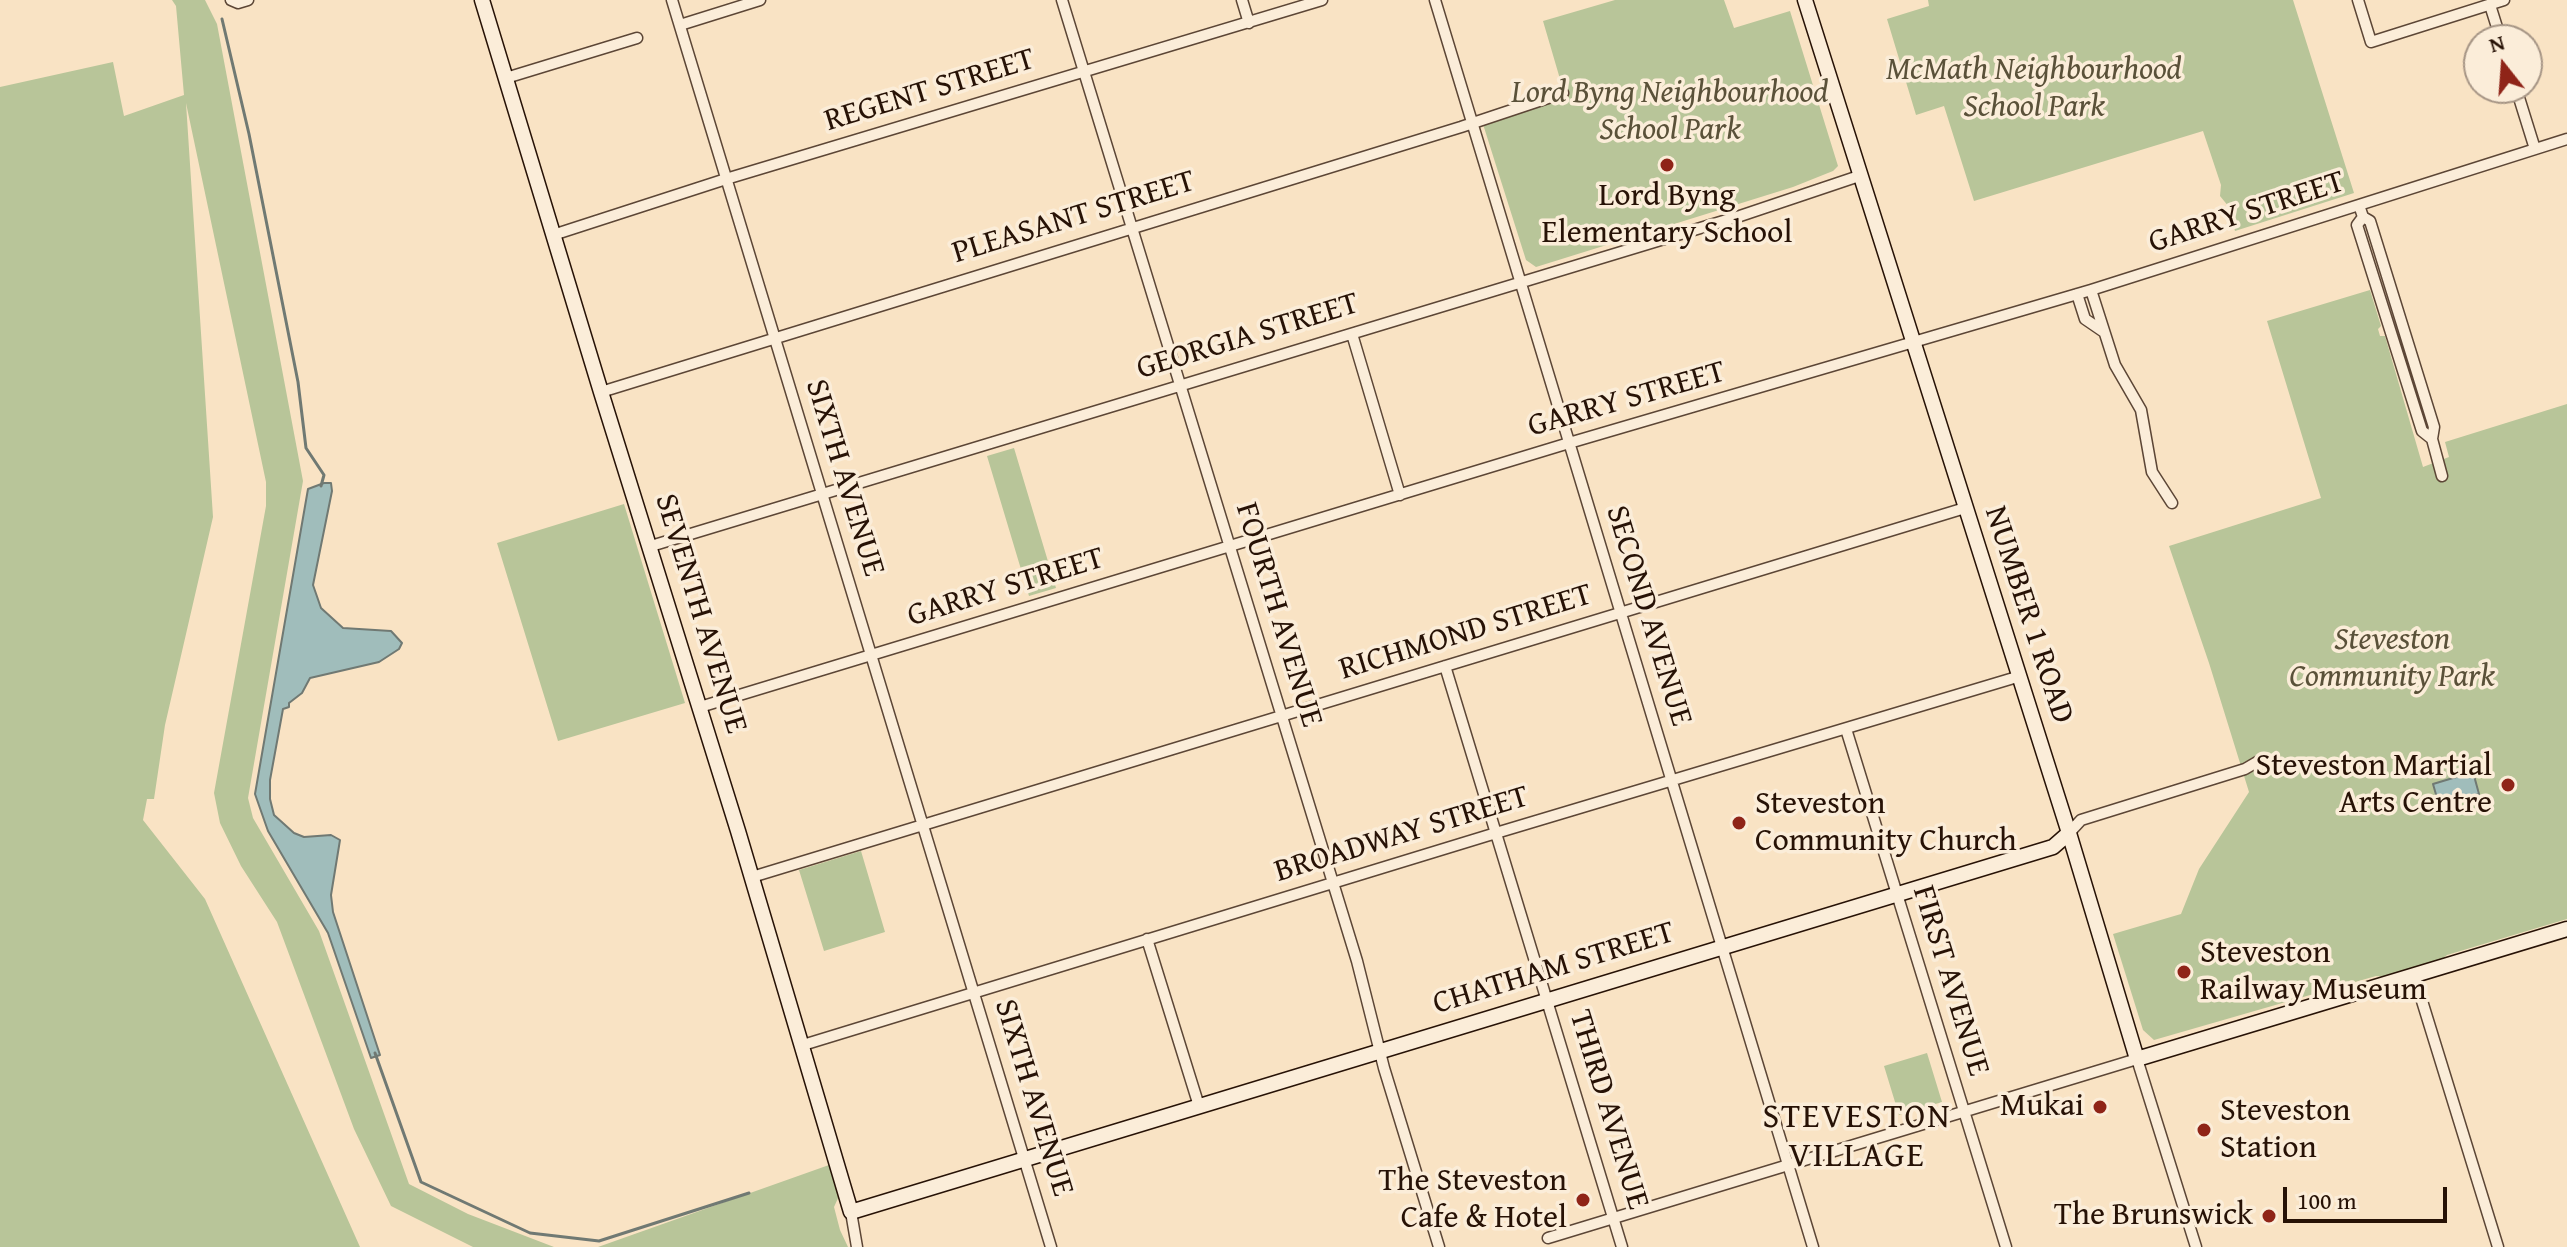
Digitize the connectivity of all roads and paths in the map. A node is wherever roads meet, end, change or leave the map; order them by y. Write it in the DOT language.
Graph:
graph roads {
  1 [pos="231,0"];
  2 [pos="248,0"];
  3 [pos="482,0"];
  4 [pos="672,0"];
  5 [pos="760,0"];
  6 [pos="1062,0"];
  7 [pos="1242,0"];
  8 [pos="1322,0"];
  9 [pos="1435,0"];
  10 [pos="1805,0"];
  11 [pos="2358,0"];
  12 [pos="2504,0"];
  13 [pos="2490,5"];
  14 [pos="1249,23"];
  15 [pos="2496,24"];
  16 [pos="680,25"];
  17 [pos="637,38"];
  18 [pos="1085,72"];
  19 [pos="506,78"];
  20 [pos="1563,93"];
  21 [pos="2521,104"];
  22 [pos="1472,122"];
  23 [pos="2567,139"];
  24 [pos="2535,149"];
  25 [pos="1859,176"];
  26 [pos="726,179"];
  27 [pos="2359,205"];
  28 [pos="1132,228"];
  29 [pos="553,235"];
  30 [pos="1521,282"];
  31 [pos="2091,290"];
  32 [pos="2077,294"];
  33 [pos="2104,332"];
  34 [pos="1352,334"];
  35 [pos="774,336"];
  36 [pos="1913,344"];
  37 [pos="1181,384"];
  38 [pos="601,392"];
  39 [pos="1569,443"];
  40 [pos="2442,476"];
  41 [pos="822,494"];
  42 [pos="1400,495"];
  43 [pos="2172,503"];
  44 [pos="1965,508"];
  45 [pos="651,546"];
  46 [pos="1230,547"];
  47 [pos="1620,613"];
  48 [pos="871,657"];
  49 [pos="1445,666"];
  50 [pos="2017,677"];
  51 [pos="700,707"];
  52 [pos="1280,715"];
  53 [pos="1846,729"];
  54 [pos="2262,759"];
  55 [pos="1671,781"];
  56 [pos="923,824"];
  57 [pos="1496,833"];
  58 [pos="2069,833"];
  59 [pos="752,877"];
  60 [pos="1332,884"];
  61 [pos="1896,894"];
  62 [pos="2567,929"];
  63 [pos="1147,939"];
  64 [pos="1721,947"];
  65 [pos="2414,975"];
  66 [pos="975,994"];
  67 [pos="1548,1000"];
  68 [pos="803,1045"];
  69 [pos="1379,1052"];
  70 [pos="2137,1059"];
  71 [pos="1199,1106"];
  72 [pos="1964,1112"];
  73 [pos="1024,1160"];
  74 [pos="1788,1166"];
  75 [pos="851,1212"];
  76 [pos="1614,1219"];
  77 [pos="1548,1238"];
  78 [pos="857,1247"];
  79 [pos="1051,1247"];
  80 [pos="1439,1247"];
  81 [pos="1622,1247"];
  82 [pos="1813,1247"];
  83 [pos="2006,1247"];
  84 [pos="2196,1247"];
  85 [pos="2498,1247"];
  1 -- 2 [label="street"];
  3 -- 19 [label="street, SEVENTH AVENUE"];
  4 -- 16 [label="street, SIXTH AVENUE"];
  5 -- 16 [label="street"];
  6 -- 18 [label="street, FOURTH AVENUE"];
  7 -- 14 [label="street"];
  8 -- 14 [label="street, REGENT STREET"];
  9 -- 22 [label="street, SECOND AVENUE"];
  10 -- 25 [label="street, NUMBER 1 ROAD"];
  11 -- 13 [label="street"];
  12 -- 13 [label="street"];
  13 -- 15 [label="street"];
  14 -- 18 [label="street, REGENT STREET"];
  16 -- 26 [label="street, SIXTH AVENUE"];
  17 -- 19 [label="street"];
  18 -- 26 [label="street, REGENT STREET"];
  18 -- 28 [label="street, FOURTH AVENUE"];
  19 -- 29 [label="street, SEVENTH AVENUE"];
  20 -- 22 [label="street, PLEASANT STREET"];
  21 -- 24 [label="street"];
  22 -- 28 [label="street, PLEASANT STREET"];
  22 -- 30 [label="street, SECOND AVENUE"];
  23 -- 24 [label="street, GARRY STREET"];
  24 -- 27 [label="street, GARRY STREET"];
  25 -- 30 [label="street, GEORGIA STREET"];
  25 -- 36 [label="street, NUMBER 1 ROAD"];
  26 -- 29 [label="street, REGENT STREET"];
  26 -- 35 [label="street, SIXTH AVENUE"];
  27 -- 31 [label="street, GARRY STREET"];
  27 -- 40 [label="street"];
  28 -- 35 [label="street, PLEASANT STREET"];
  28 -- 37 [label="street, FOURTH AVENUE"];
  29 -- 38 [label="street, SEVENTH AVENUE"];
  30 -- 34 [label="street, GEORGIA STREET"];
  30 -- 39 [label="street, SECOND AVENUE"];
  31 -- 32 [label="street, GARRY STREET"];
  31 -- 33 [label="street"];
  32 -- 33 [label="street"];
  32 -- 36 [label="street, GARRY STREET"];
  33 -- 43 [label="street"];
  34 -- 37 [label="street, GEORGIA STREET"];
  34 -- 42 [label="street"];
  35 -- 38 [label="street, PLEASANT STREET"];
  35 -- 41 [label="street, SIXTH AVENUE"];
  36 -- 39 [label="street, GARRY STREET"];
  36 -- 44 [label="street, NUMBER 1 ROAD"];
  37 -- 41 [label="street, GEORGIA STREET"];
  37 -- 46 [label="street, FOURTH AVENUE"];
  38 -- 45 [label="street, SEVENTH AVENUE"];
  39 -- 42 [label="street, GARRY STREET"];
  39 -- 47 [label="street, SECOND AVENUE"];
  41 -- 45 [label="street, GEORGIA STREET"];
  41 -- 48 [label="street, SIXTH AVENUE"];
  42 -- 46 [label="street, GARRY STREET"];
  44 -- 47 [label="street, RICHMOND STREET"];
  44 -- 50 [label="street, NUMBER 1 ROAD"];
  45 -- 51 [label="street, SEVENTH AVENUE"];
  46 -- 48 [label="street, GARRY STREET"];
  46 -- 52 [label="street, FOURTH AVENUE"];
  47 -- 49 [label="street, RICHMOND STREET"];
  47 -- 55 [label="street, SECOND AVENUE"];
  48 -- 51 [label="street, GARRY STREET"];
  48 -- 56 [label="street, SIXTH AVENUE"];
  49 -- 52 [label="street, RICHMOND STREET"];
  49 -- 57 [label="street, THIRD AVENUE"];
  50 -- 53 [label="street, BROADWAY STREET"];
  50 -- 58 [label="street, NUMBER 1 ROAD"];
  51 -- 59 [label="street, SEVENTH AVENUE"];
  52 -- 56 [label="street, RICHMOND STREET"];
  52 -- 60 [label="street, FOURTH AVENUE"];
  53 -- 55 [label="street, BROADWAY STREET"];
  53 -- 61 [label="street, FIRST AVENUE"];
  54 -- 58 [label="street, CHATHAM STREET"];
  55 -- 57 [label="street, BROADWAY STREET"];
  55 -- 64 [label="street, SECOND AVENUE"];
  56 -- 59 [label="street, RICHMOND STREET"];
  56 -- 66 [label="street, SIXTH AVENUE"];
  57 -- 60 [label="street, BROADWAY STREET"];
  57 -- 67 [label="street, THIRD AVENUE"];
  58 -- 61 [label="street, CHATHAM STREET"];
  58 -- 70 [label="street, NUMBER 1 ROAD"];
  59 -- 68 [label="street, SEVENTH AVENUE"];
  60 -- 63 [label="street, BROADWAY STREET"];
  60 -- 69 [label="street, FOURTH AVENUE"];
  61 -- 64 [label="street, CHATHAM STREET"];
  61 -- 72 [label="street, FIRST AVENUE"];
  62 -- 65 [label="street"];
  63 -- 66 [label="street, BROADWAY STREET"];
  63 -- 71 [label="street"];
  64 -- 67 [label="street, CHATHAM STREET"];
  64 -- 74 [label="street, SECOND AVENUE"];
  65 -- 70 [label="street"];
  65 -- 85 [label="street"];
  66 -- 68 [label="street, BROADWAY STREET"];
  66 -- 73 [label="street, SIXTH AVENUE"];
  67 -- 69 [label="street, CHATHAM STREET"];
  67 -- 76 [label="street, THIRD AVENUE"];
  68 -- 75 [label="street, SEVENTH AVENUE"];
  69 -- 71 [label="street, CHATHAM STREET"];
  69 -- 80 [label="street, FOURTH AVENUE"];
  70 -- 72 [label="street"];
  70 -- 84 [label="street, NUMBER 1 ROAD"];
  71 -- 73 [label="street, CHATHAM STREET"];
  72 -- 74 [label="street"];
  72 -- 83 [label="street, FIRST AVENUE"];
  73 -- 75 [label="street, CHATHAM STREET"];
  73 -- 79 [label="street, SIXTH AVENUE"];
  74 -- 76 [label="street"];
  74 -- 82 [label="street, SECOND AVENUE"];
  75 -- 78 [label="street, SEVENTH AVENUE"];
  76 -- 77 [label="street"];
  76 -- 81 [label="street, THIRD AVENUE"];
}
